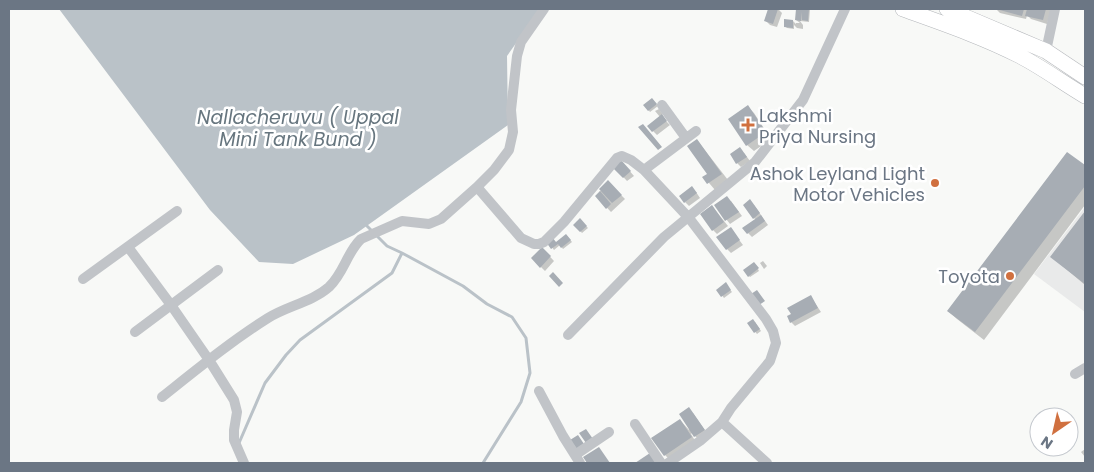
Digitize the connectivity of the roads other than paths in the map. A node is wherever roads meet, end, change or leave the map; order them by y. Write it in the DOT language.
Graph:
graph roads {
  1 [pos="544,9"];
  2 [pos="845,9"];
  3 [pos="903,9"];
  4 [pos="946,9"];
  5 [pos="1055,9"];
  6 [pos="1046,50"];
  7 [pos="1082,72"];
  8 [pos="1085,96"];
  9 [pos="662,105"];
  10 [pos="696,131"];
  11 [pos="686,138"];
  12 [pos="644,170"];
  13 [pos="477,187"];
  14 [pos="176,212"];
  15 [pos="689,218"];
  16 [pos="128,247"];
  17 [pos="218,270"];
  18 [pos="83,279"];
  19 [pos="171,305"];
  20 [pos="135,332"];
  21 [pos="568,335"];
  22 [pos="209,360"];
  23 [pos="1085,368"];
  24 [pos="1075,374"];
  25 [pos="539,391"];
  26 [pos="162,397"];
  27 [pos="722,422"];
  28 [pos="635,424"];
  29 [pos="609,432"];
  30 [pos="578,459"];
  31 [pos="244,463"];
  32 [pos="661,463"];
  33 [pos="668,463"];
  34 [pos="768,463"];
  1 -- 13 [label="street"];
  2 -- 15 [label="street"];
  3 -- 8 [label="highway"];
  4 -- 6 [label="highway"];
  5 -- 6 [label="street"];
  6 -- 7 [label="highway"];
  9 -- 11 [label="street"];
  10 -- 11 [label="street"];
  11 -- 12 [label="street"];
  12 -- 13 [label="street"];
  12 -- 15 [label="street"];
  13 -- 22 [label="street"];
  14 -- 16 [label="street"];
  15 -- 21 [label="street"];
  15 -- 27 [label="street"];
  16 -- 18 [label="street"];
  16 -- 19 [label="street"];
  17 -- 19 [label="street"];
  19 -- 20 [label="street"];
  19 -- 22 [label="street"];
  22 -- 26 [label="street"];
  22 -- 31 [label="street"];
  23 -- 24 [label="street"];
  25 -- 30 [label="street"];
  27 -- 33 [label="street"];
  27 -- 34 [label="street"];
  28 -- 32 [label="street"];
  29 -- 30 [label="street"];
}
